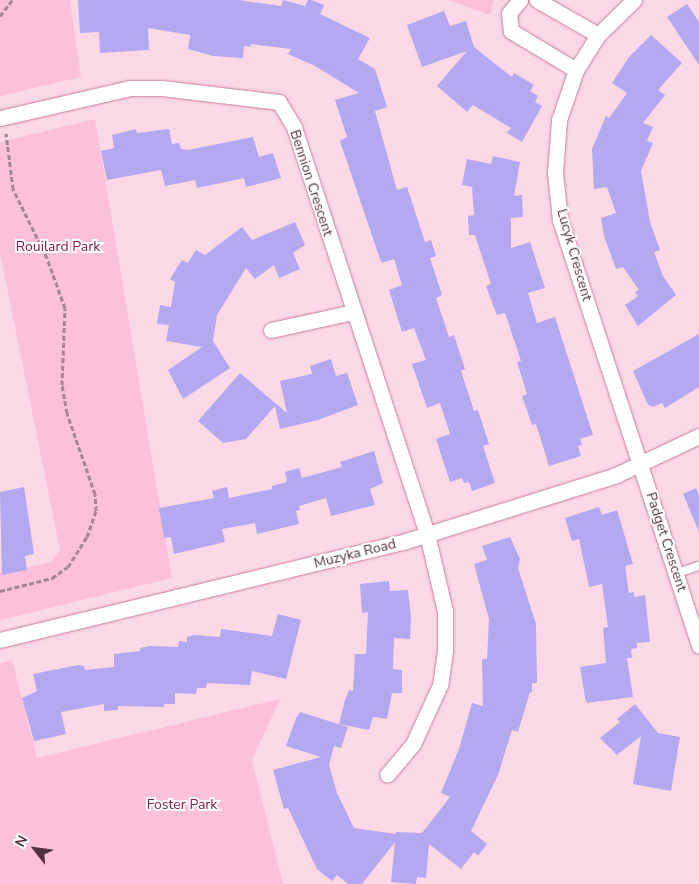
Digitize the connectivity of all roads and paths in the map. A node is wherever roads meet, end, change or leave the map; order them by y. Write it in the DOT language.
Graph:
graph roads {
  1 [pos="12,0"];
  2 [pos="520,0"];
  3 [pos="537,0"];
  4 [pos="634,0"];
  5 [pos="0,16"];
  6 [pos="598,36"];
  7 [pos="576,70"];
  8 [pos="0,118"];
  9 [pos="6,134"];
  10 [pos="353,312"];
  11 [pos="271,330"];
  12 [pos="699,436"];
  13 [pos="641,466"];
  14 [pos="428,534"];
  15 [pos="699,566"];
  16 [pos="677,573"];
  17 [pos="0,591"];
  18 [pos="0,640"];
  19 [pos="699,646"];
  20 [pos="387,775"];
  1 -- 5 [label="path"];
  2 -- 7 [label="street"];
  3 -- 6 [label="street"];
  4 -- 6 [label="street, Lucyk Crescent"];
  6 -- 7 [label="street, Lucyk Crescent"];
  7 -- 13 [label="street, Lucyk Crescent"];
  8 -- 10 [label="street, Bennion Crescent"];
  9 -- 17 [label="path"];
  10 -- 11 [label="street"];
  10 -- 14 [label="street, Bennion Crescent"];
  12 -- 13 [label="street, Muzyka Road"];
  13 -- 14 [label="street, Muzyka Road"];
  13 -- 16 [label="street, Padget Crescent"];
  14 -- 18 [label="street, Muzyka Road"];
  14 -- 20 [label="street, Bennion Crescent"];
  15 -- 16 [label="lane"];
  16 -- 19 [label="street, Padget Crescent"];
}
